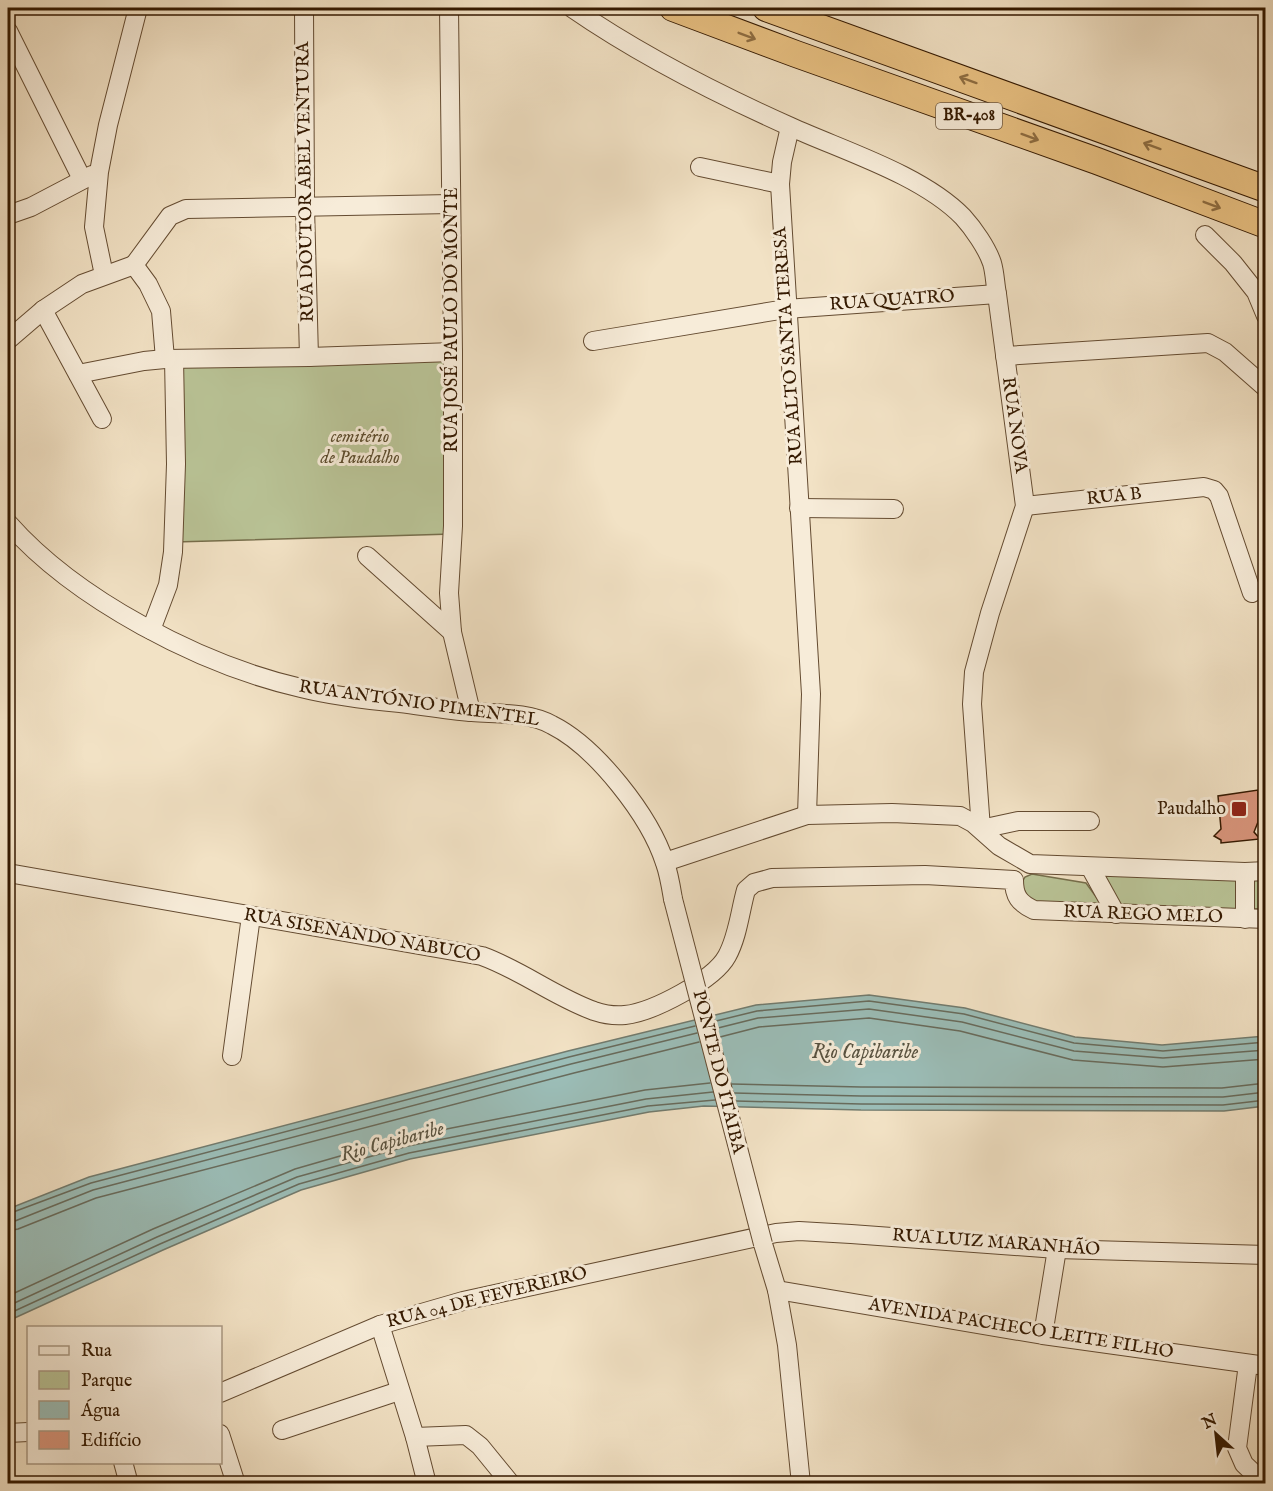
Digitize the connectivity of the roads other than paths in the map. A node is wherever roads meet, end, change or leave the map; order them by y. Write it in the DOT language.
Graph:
graph roads {
  1 [pos="138,8"];
  2 [pos="304,8"];
  3 [pos="449,8"];
  4 [pos="572,8"];
  5 [pos="673,8"];
  6 [pos="766,8"];
  7 [pos="8,31"];
  8 [pos="790,127"];
  9 [pos="700,167"];
  10 [pos="99,172"];
  11 [pos="82,179"];
  12 [pos="780,184"];
  13 [pos="1266,189"];
  14 [pos="451,204"];
  15 [pos="305,207"];
  16 [pos="8,215"];
  17 [pos="1266,225"];
  18 [pos="1205,235"];
  19 [pos="134,265"];
  20 [pos="104,275"];
  21 [pos="997,294"];
  22 [pos="786,309"];
  23 [pos="43,310"];
  24 [pos="1266,316"];
  25 [pos="8,340"];
  26 [pos="592,341"];
  27 [pos="453,352"];
  28 [pos="1005,356"];
  29 [pos="309,357"];
  30 [pos="170,359"];
  31 [pos="78,374"];
  32 [pos="1266,388"];
  33 [pos="102,419"];
  34 [pos="1025,506"];
  35 [pos="799,508"];
  36 [pos="894,509"];
  37 [pos="8,523"];
  38 [pos="367,556"];
  39 [pos="1252,592"];
  40 [pos="151,630"];
  41 [pos="452,632"];
  42 [pos="471,712"];
  43 [pos="807,815"];
  44 [pos="1090,821"];
  45 [pos="981,829"];
  46 [pos="665,862"];
  47 [pos="1030,864"];
  48 [pos="1090,867"];
  49 [pos="1266,871"];
  50 [pos="1245,872"];
  51 [pos="8,873"];
  52 [pos="1014,880"];
  53 [pos="673,898"];
  54 [pos="1116,914"];
  55 [pos="251,916"];
  56 [pos="1245,919"];
  57 [pos="1266,919"];
  58 [pos="232,1056"];
  59 [pos="728,1242"];
  60 [pos="1057,1249"];
  61 [pos="1266,1255"];
  62 [pos="777,1290"];
  63 [pos="380,1325"];
  64 [pos="1043,1335"];
  65 [pos="1257,1365"];
  66 [pos="399,1391"];
  67 [pos="222,1392"];
  68 [pos="282,1430"];
  69 [pos="8,1432"];
  70 [pos="27,1432"];
  71 [pos="415,1437"];
  72 [pos="222,1440"];
  73 [pos="124,1464"];
  74 [pos="129,1484"];
  75 [pos="236,1484"];
  76 [pos="427,1484"];
  77 [pos="511,1484"];
  78 [pos="801,1484"];
  79 [pos="1265,1484"];
  1 -- 10 [label="street"];
  2 -- 15 [label="street, RUA DOUTOR ABEL VENTURA"];
  3 -- 14 [label="street, RUA JOSÉ PAULO DO MONTE"];
  4 -- 8 [label="street"];
  5 -- 17 [label="highway, BR-408, one-way"];
  13 -- 6 [label="highway, BR-408, one-way"];
  7 -- 11 [label="street"];
  8 -- 12 [label="street, RUA ALTO SANTA TERESA"];
  8 -- 21 [label="street, RUA NOVA"];
  9 -- 12 [label="street"];
  10 -- 11 [label="street"];
  10 -- 20 [label="street"];
  11 -- 16 [label="street"];
  12 -- 22 [label="street, RUA ALTO SANTA TERESA"];
  14 -- 15 [label="street"];
  14 -- 27 [label="street, RUA JOSÉ PAULO DO MONTE"];
  15 -- 19 [label="street"];
  15 -- 29 [label="street, RUA DOUTOR ABEL VENTURA"];
  18 -- 24 [label="street"];
  19 -- 20 [label="street"];
  19 -- 30 [label="street"];
  20 -- 23 [label="street"];
  21 -- 22 [label="street, RUA QUATRO"];
  21 -- 28 [label="street, RUA NOVA"];
  22 -- 26 [label="street, RUA QUATRO"];
  22 -- 35 [label="street, RUA ALTO SANTA TERESA"];
  23 -- 25 [label="street"];
  23 -- 31 [label="street"];
  27 -- 29 [label="street"];
  27 -- 41 [label="street, RUA JOSÉ PAULO DO MONTE"];
  28 -- 32 [label="street"];
  28 -- 34 [label="street, RUA NOVA"];
  29 -- 30 [label="street"];
  30 -- 31 [label="street"];
  30 -- 40 [label="street"];
  31 -- 33 [label="street"];
  34 -- 39 [label="street, RUA B"];
  34 -- 45 [label="street, RUA NOVA"];
  35 -- 36 [label="street"];
  35 -- 43 [label="street, RUA ALTO SANTA TERESA"];
  37 -- 40 [label="street, RUA ANTÓNIO PIMENTEL"];
  38 -- 41 [label="street"];
  40 -- 42 [label="street, RUA ANTÓNIO PIMENTEL"];
  41 -- 42 [label="street, RUA JOSÉ PAULO DO MONTE"];
  42 -- 46 [label="street, RUA ANTÓNIO PIMENTEL"];
  43 -- 45 [label="street"];
  43 -- 46 [label="street"];
  44 -- 45 [label="street"];
  45 -- 47 [label="street"];
  46 -- 53 [label="street, RUA ANTÓNIO PIMENTEL"];
  47 -- 48 [label="street"];
  47 -- 52 [label="street"];
  48 -- 50 [label="street"];
  48 -- 54 [label="street"];
  49 -- 50 [label="street"];
  50 -- 56 [label="street"];
  51 -- 55 [label="street, RUA SISENANDO NABUCO"];
  52 -- 54 [label="street, RUA REGO MELO"];
  52 -- 55 [label="street, RUA SISENANDO NABUCO"];
  53 -- 62 [label="street, PONTE DO ITAIBA, bridge"];
  54 -- 56 [label="street, RUA REGO MELO"];
  55 -- 58 [label="street"];
  56 -- 57 [label="street, RUA REGO MELO"];
  59 -- 60 [label="street, RUA LUIZ MARANHÃO"];
  59 -- 63 [label="street, RUA 04 DE FEVEREIRO"];
  60 -- 61 [label="street, RUA LUIZ MARANHÃO"];
  60 -- 64 [label="street"];
  62 -- 64 [label="street, AVENIDA PACHECO LEITE FILHO"];
  62 -- 78 [label="street, PONTE DO ITAIBA"];
  63 -- 66 [label="street"];
  63 -- 67 [label="street, RUA 04 DE FEVEREIRO"];
  64 -- 65 [label="street, AVENIDA PACHECO LEITE FILHO"];
  65 -- 79 [label="street"];
  66 -- 68 [label="street"];
  66 -- 71 [label="street"];
  69 -- 70 [label="street"];
  71 -- 76 [label="street"];
  71 -- 77 [label="street"];
  72 -- 75 [label="street"];
  73 -- 74 [label="street"];
}
